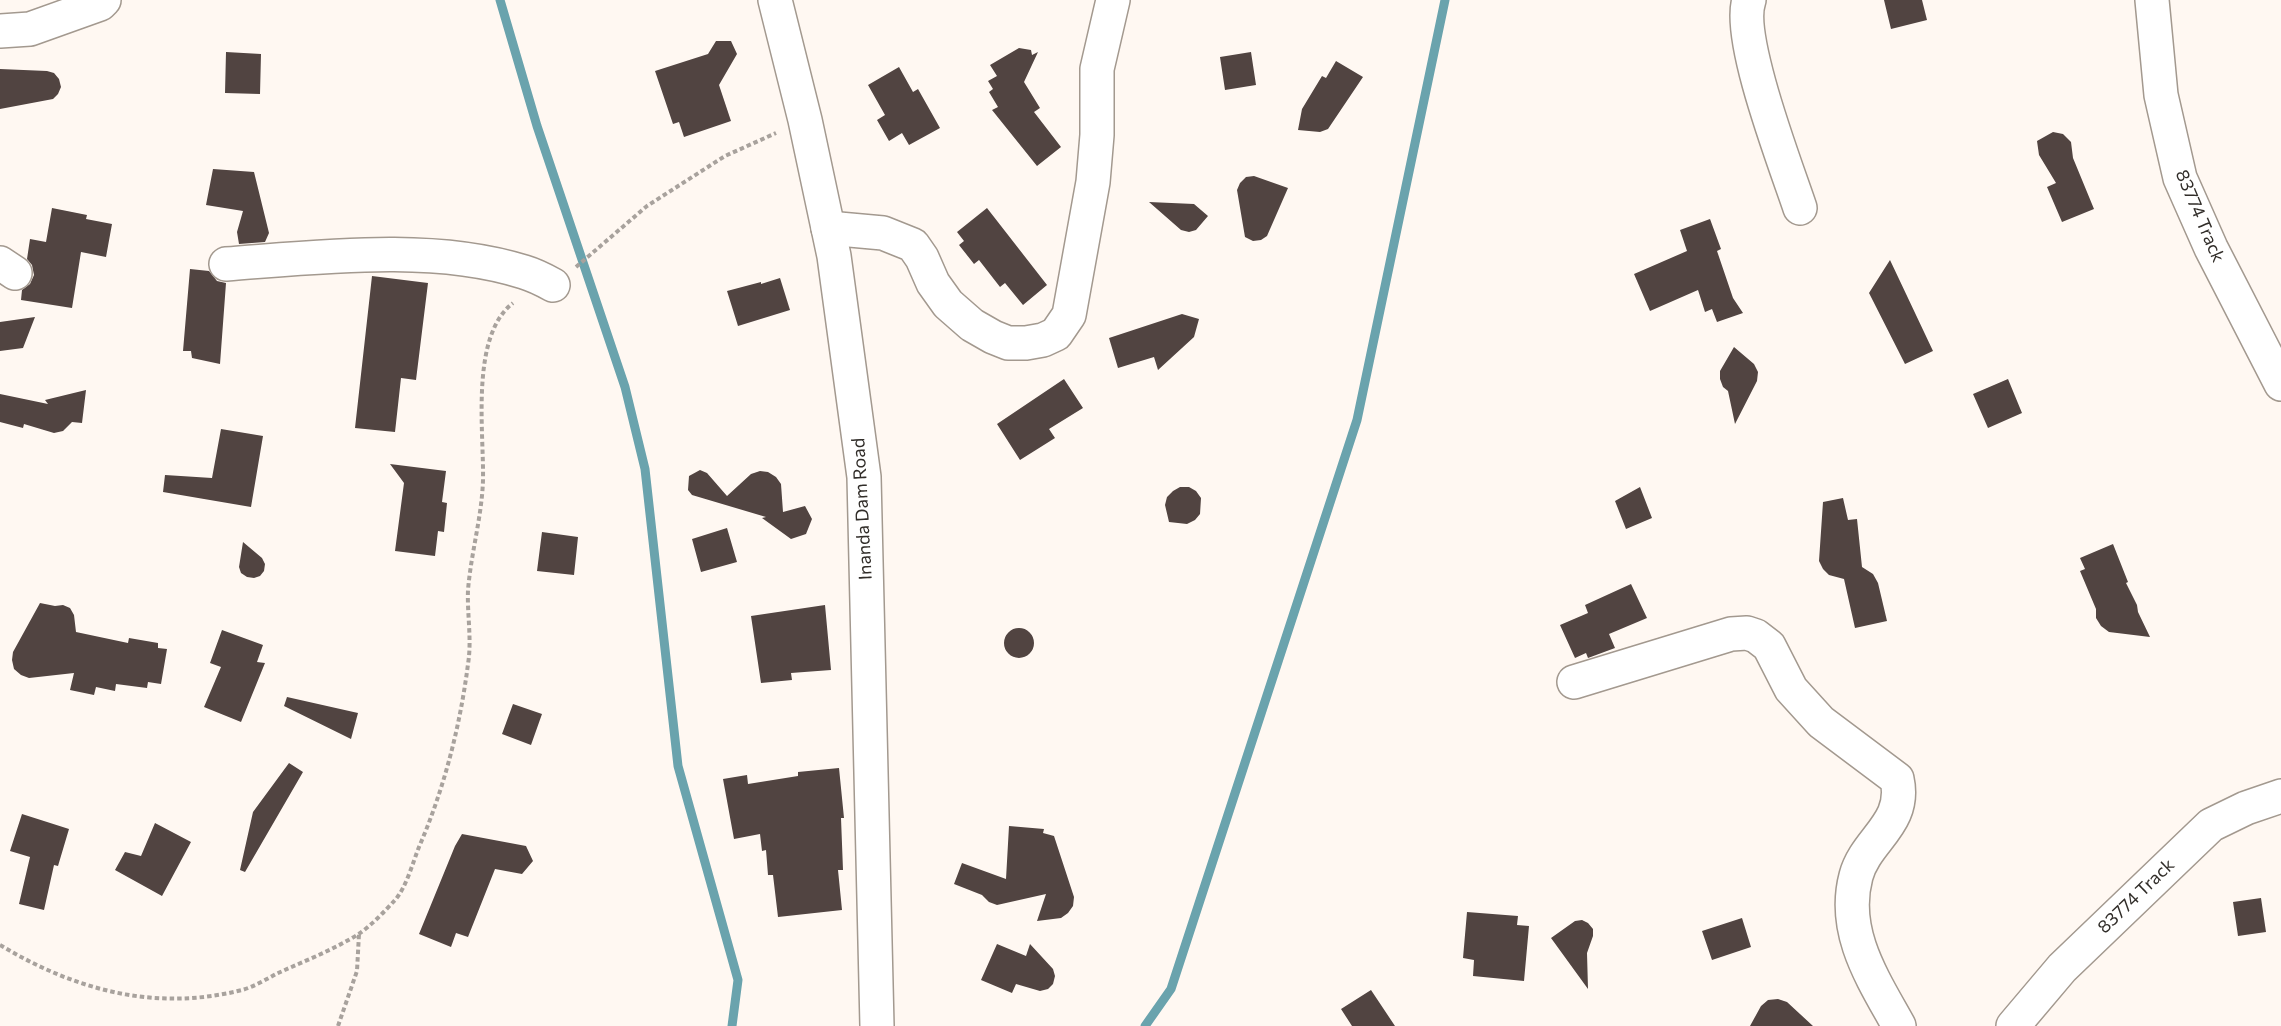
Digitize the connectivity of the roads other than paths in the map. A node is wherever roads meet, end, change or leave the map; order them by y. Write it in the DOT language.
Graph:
graph roads {
  1 [pos="104,0"];
  2 [pos="775,0"];
  3 [pos="1113,0"];
  4 [pos="1749,0"];
  5 [pos="2152,0"];
  6 [pos="0,31"];
  7 [pos="1800,208"];
  8 [pos="828,228"];
  9 [pos="226,264"];
  10 [pos="553,285"];
  11 [pos="2281,384"];
  12 [pos="1574,682"];
  13 [pos="2281,796"];
  14 [pos="878,1026"];
  15 [pos="1899,1026"];
  16 [pos="2013,1026"];
  1 -- 6 [label="street"];
  2 -- 8 [label="street, Inanda Dam Road"];
  3 -- 8 [label="street"];
  4 -- 7 [label="street"];
  5 -- 11 [label="street, 83774 Track"];
  8 -- 14 [label="street, Inanda Dam Road"];
  9 -- 10 [label="street"];
  12 -- 15 [label="street"];
  13 -- 16 [label="street, 83774 Track"];
}
